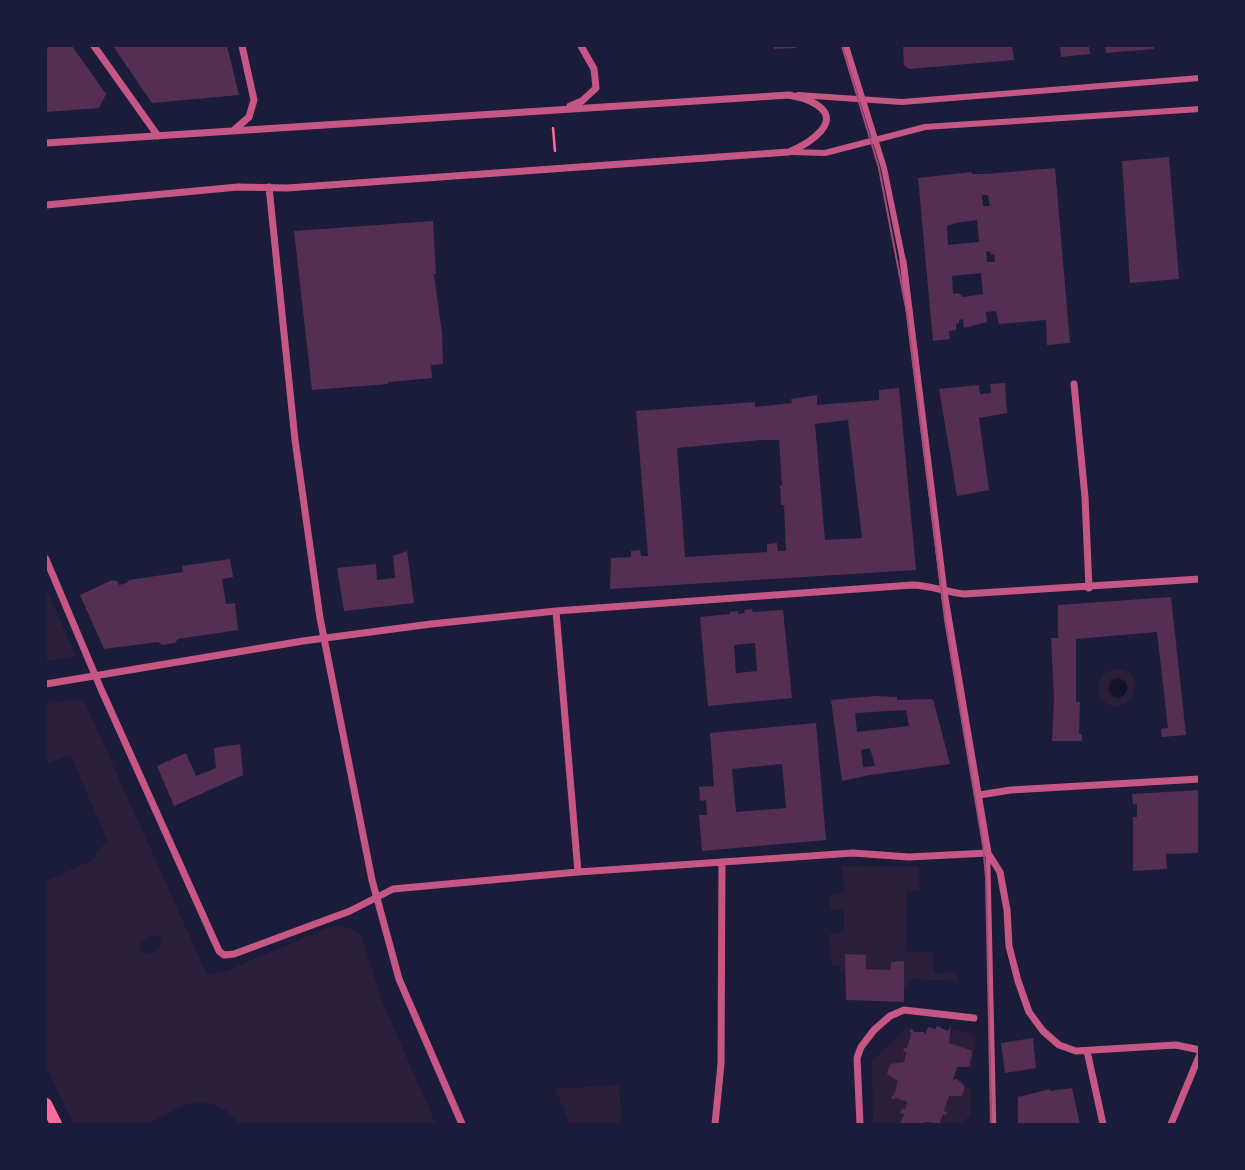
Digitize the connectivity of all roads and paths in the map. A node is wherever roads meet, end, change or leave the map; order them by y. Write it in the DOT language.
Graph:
graph roads {
  1 [pos="94,46"];
  2 [pos="242,46"];
  3 [pos="581,46"];
  4 [pos="847,46"];
  5 [pos="1199,78"];
  6 [pos="789,94"];
  7 [pos="863,99"];
  8 [pos="1199,109"];
  9 [pos="552,110"];
  10 [pos="553,128"];
  11 [pos="233,131"];
  12 [pos="158,135"];
  13 [pos="875,140"];
  14 [pos="46,143"];
  15 [pos="555,151"];
  16 [pos="789,152"];
  17 [pos="269,187"];
  18 [pos="46,205"];
  19 [pos="902,261"];
  20 [pos="1074,384"];
  21 [pos="46,559"];
  22 [pos="1199,579"];
  23 [pos="1089,588"];
  24 [pos="944,592"];
  25 [pos="556,611"];
  26 [pos="324,638"];
  27 [pos="96,676"];
  28 [pos="46,684"];
  29 [pos="1199,779"];
  30 [pos="979,795"];
  31 [pos="988,853"];
  32 [pos="722,862"];
  33 [pos="578,872"];
  34 [pos="376,898"];
  35 [pos="974,1018"];
  36 [pos="1087,1051"];
  37 [pos="1199,1052"];
  38 [pos="46,1104"];
  39 [pos="56,1125"];
  40 [pos="462,1125"];
  41 [pos="715,1125"];
  42 [pos="860,1125"];
  43 [pos="994,1125"];
  44 [pos="1103,1125"];
  45 [pos="1171,1125"];
  1 -- 12 [label="street"];
  2 -- 11 [label="street"];
  3 -- 9 [label="street"];
  4 -- 7 [label="street"];
  5 -- 7 [label="street"];
  6 -- 7 [label="street"];
  6 -- 9 [label="street"];
  6 -- 16 [label="street"];
  7 -- 13 [label="street"];
  8 -- 13 [label="street"];
  9 -- 11 [label="street"];
  10 -- 15 [label="path"];
  11 -- 12 [label="street"];
  12 -- 14 [label="street"];
  13 -- 16 [label="street"];
  13 -- 19 [label="street"];
  16 -- 17 [label="street"];
  17 -- 18 [label="street"];
  17 -- 26 [label="street"];
  19 -- 24 [label="street"];
  20 -- 23 [label="street"];
  21 -- 27 [label="street"];
  22 -- 23 [label="street"];
  23 -- 24 [label="street"];
  24 -- 25 [label="street"];
  24 -- 30 [label="street"];
  25 -- 26 [label="street"];
  25 -- 33 [label="street"];
  26 -- 27 [label="street"];
  26 -- 34 [label="street"];
  27 -- 28 [label="street"];
  27 -- 34 [label="street"];
  29 -- 30 [label="street"];
  30 -- 31 [label="street"];
  31 -- 32 [label="street"];
  31 -- 36 [label="street"];
  31 -- 43 [label="lane"];
  32 -- 33 [label="street"];
  32 -- 41 [label="street"];
  33 -- 34 [label="street"];
  34 -- 40 [label="street"];
  35 -- 42 [label="street"];
  36 -- 37 [label="street"];
  36 -- 44 [label="street"];
  37 -- 45 [label="street"];
  38 -- 39 [label="main road"];
}
